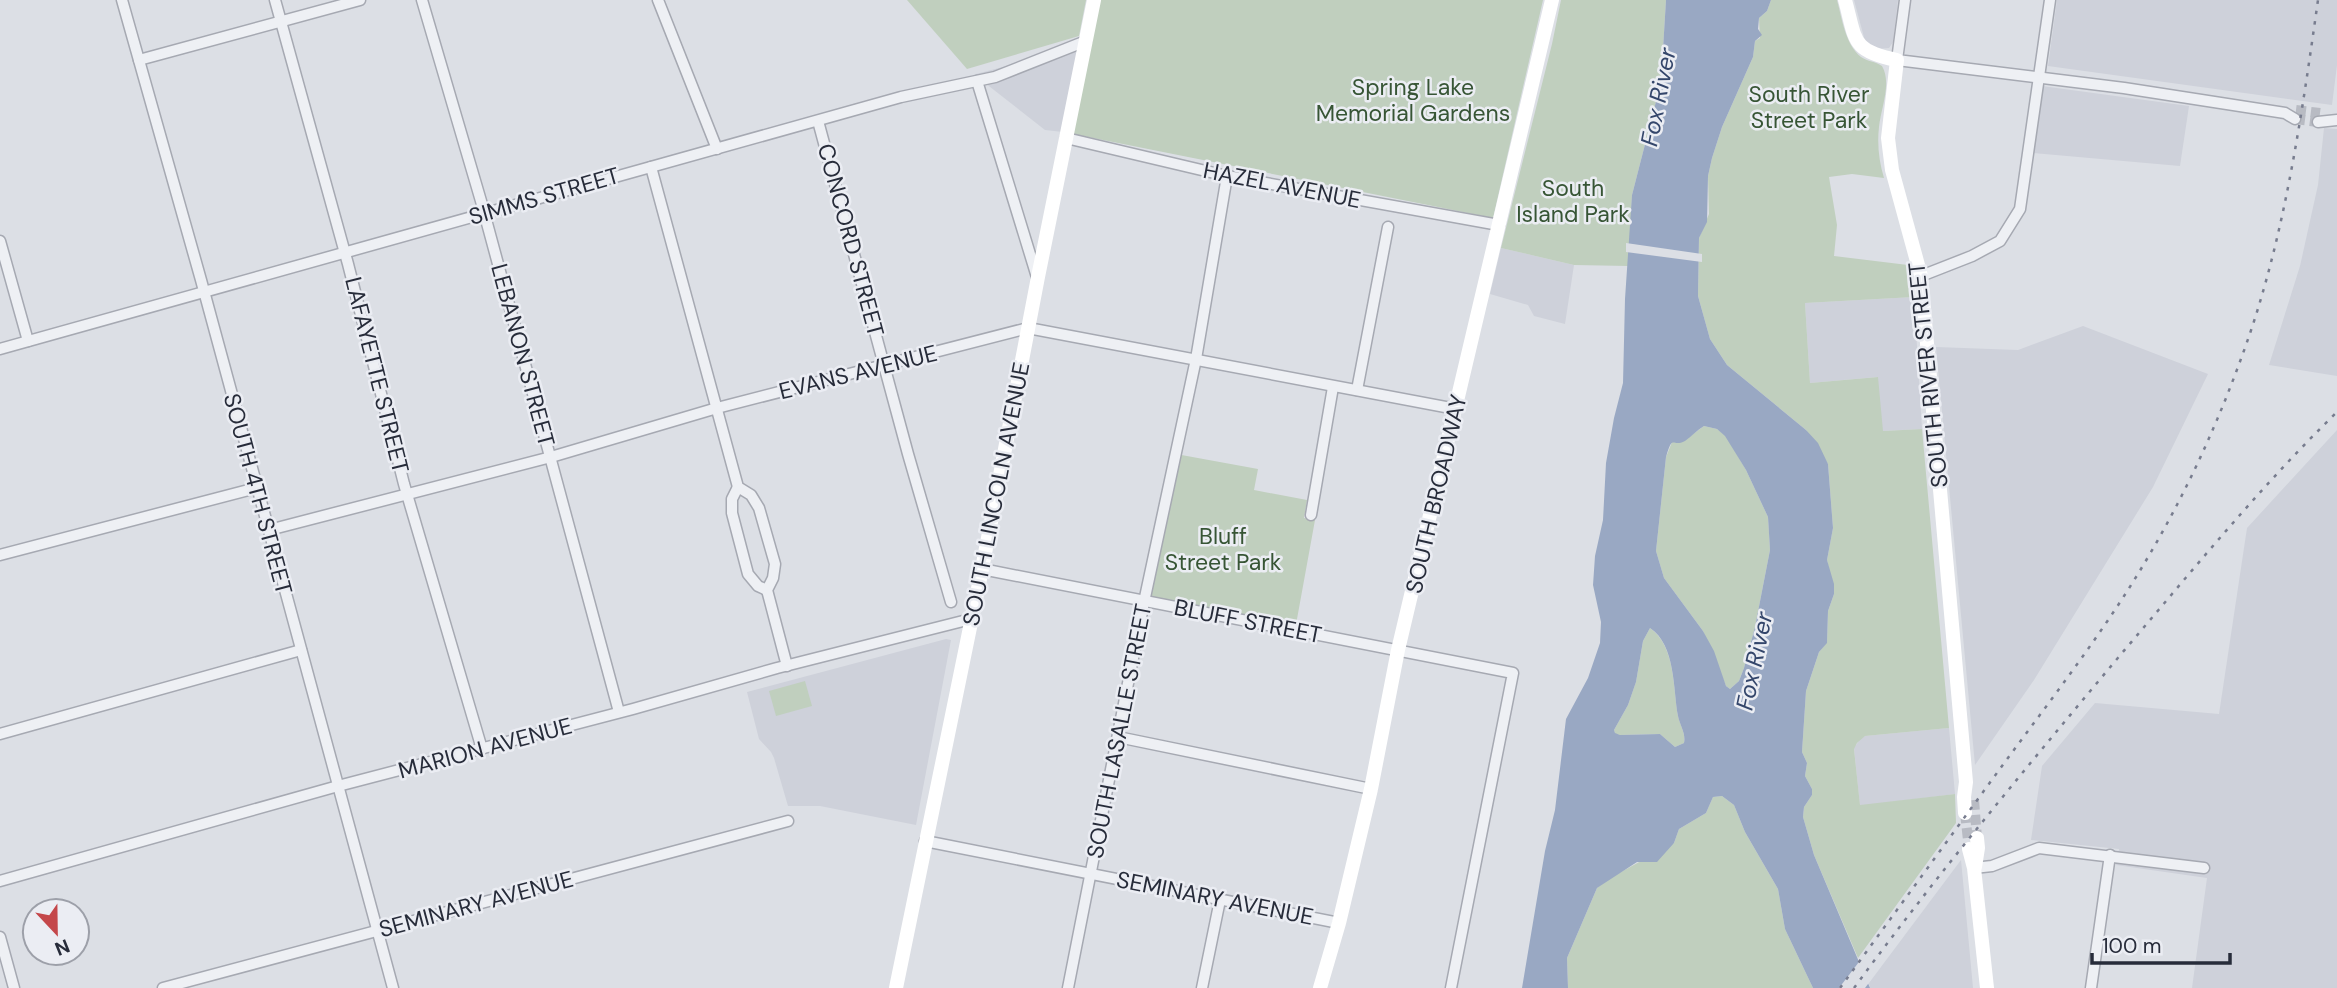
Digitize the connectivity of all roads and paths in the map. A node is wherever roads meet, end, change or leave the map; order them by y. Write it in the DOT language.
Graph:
graph roads {
  1 [pos="122,0"];
  2 [pos="275,0"];
  3 [pos="360,0"];
  4 [pos="422,0"];
  5 [pos="658,0"];
  6 [pos="1094,0"];
  7 [pos="1552,0"];
  8 [pos="1845,0"];
  9 [pos="1905,0"];
  10 [pos="2050,0"];
  11 [pos="282,22"];
  12 [pos="1086,41"];
  13 [pos="139,60"];
  14 [pos="1896,60"];
  15 [pos="2039,76"];
  16 [pos="977,81"];
  17 [pos="2296,114"];
  18 [pos="2319,118"];
  19 [pos="2334,120"];
  20 [pos="818,121"];
  21 [pos="1066,138"];
  22 [pos="717,149"];
  23 [pos="651,167"];
  24 [pos="1226,181"];
  25 [pos="484,213"];
  26 [pos="1499,225"];
  27 [pos="1388,227"];
  28 [pos="0,241"];
  29 [pos="345,253"];
  30 [pos="1921,276"];
  31 [pos="1038,277"];
  32 [pos="204,292"];
  33 [pos="1028,328"];
  34 [pos="28,341"];
  35 [pos="0,349"];
  36 [pos="1196,359"];
  37 [pos="885,364"];
  38 [pos="1333,387"];
  39 [pos="1357,390"];
  40 [pos="717,408"];
  41 [pos="1456,409"];
  42 [pos="551,457"];
  43 [pos="738,487"];
  44 [pos="256,488"];
  45 [pos="407,495"];
  46 [pos="1311,515"];
  47 [pos="269,530"];
  48 [pos="0,555"];
  49 [pos="982,569"];
  50 [pos="767,590"];
  51 [pos="951,602"];
  52 [pos="1144,602"];
  53 [pos="971,620"];
  54 [pos="301,650"];
  55 [pos="1398,650"];
  56 [pos="787,666"];
  57 [pos="619,712"];
  58 [pos="0,734"];
  59 [pos="1118,737"];
  60 [pos="482,749"];
  61 [pos="338,786"];
  62 [pos="1371,789"];
  63 [pos="1970,807"];
  64 [pos="788,821"];
  65 [pos="925,841"];
  66 [pos="1973,844"];
  67 [pos="2110,855"];
  68 [pos="1975,868"];
  69 [pos="2204,868"];
  70 [pos="1091,873"];
  71 [pos="0,881"];
  72 [pos="1220,900"];
  73 [pos="1339,923"];
  74 [pos="377,931"];
  75 [pos="0,937"];
  76 [pos="14,988"];
  77 [pos="163,988"];
  78 [pos="393,988"];
  79 [pos="896,988"];
  80 [pos="1068,988"];
  81 [pos="1202,988"];
  82 [pos="1320,988"];
  83 [pos="1451,988"];
  84 [pos="1987,988"];
  85 [pos="2091,988"];
  1 -- 13 [label="street, SOUTH 4TH STREET"];
  2 -- 11 [label="street, LAFAYETTE STREET"];
  3 -- 11 [label="street"];
  4 -- 25 [label="street, LEBANON STREET"];
  5 -- 22 [label="street"];
  6 -- 12 [label="street, SOUTH LINCOLN AVENUE"];
  7 -- 26 [label="street, SOUTH BROADWAY"];
  8 -- 14 [label="street"];
  9 -- 14 [label="street"];
  10 -- 15 [label="street"];
  11 -- 13 [label="street"];
  11 -- 29 [label="street, LAFAYETTE STREET"];
  12 -- 16 [label="street, SIMMS STREET"];
  12 -- 21 [label="street, SOUTH LINCOLN AVENUE"];
  13 -- 32 [label="street, SOUTH 4TH STREET"];
  14 -- 15 [label="street"];
  14 -- 30 [label="street, SOUTH RIVER STREET"];
  15 -- 17 [label="street"];
  15 -- 30 [label="street"];
  16 -- 20 [label="street, SIMMS STREET"];
  16 -- 31 [label="street"];
  18 -- 19 [label="street"];
  20 -- 22 [label="street, SIMMS STREET"];
  20 -- 37 [label="street, CONCORD STREET"];
  21 -- 24 [label="street, HAZEL AVENUE"];
  21 -- 31 [label="street, SOUTH LINCOLN AVENUE"];
  22 -- 23 [label="street, SIMMS STREET"];
  23 -- 25 [label="street, SIMMS STREET"];
  23 -- 40 [label="street"];
  24 -- 26 [label="street, HAZEL AVENUE"];
  24 -- 36 [label="street, SOUTH LASALLE STREET"];
  25 -- 29 [label="street, SIMMS STREET"];
  25 -- 42 [label="street, LEBANON STREET"];
  26 -- 41 [label="street, SOUTH BROADWAY"];
  27 -- 39 [label="street"];
  28 -- 34 [label="street"];
  29 -- 32 [label="street, SIMMS STREET"];
  29 -- 45 [label="street, LAFAYETTE STREET"];
  30 -- 63 [label="street, SOUTH RIVER STREET"];
  31 -- 33 [label="street, SOUTH LINCOLN AVENUE"];
  32 -- 34 [label="street, SIMMS STREET"];
  32 -- 44 [label="street, SOUTH 4TH STREET"];
  33 -- 36 [label="street, EVANS AVENUE"];
  33 -- 37 [label="street, EVANS AVENUE"];
  33 -- 49 [label="street, SOUTH LINCOLN AVENUE"];
  34 -- 35 [label="street, SIMMS STREET"];
  36 -- 38 [label="street, EVANS AVENUE"];
  36 -- 52 [label="street, SOUTH LASALLE STREET"];
  37 -- 40 [label="street, EVANS AVENUE"];
  37 -- 51 [label="street, CONCORD STREET"];
  38 -- 39 [label="street, EVANS AVENUE"];
  38 -- 46 [label="street"];
  39 -- 41 [label="street, EVANS AVENUE"];
  40 -- 42 [label="street, EVANS AVENUE"];
  40 -- 43 [label="street"];
  41 -- 55 [label="street, SOUTH BROADWAY"];
  42 -- 45 [label="street, EVANS AVENUE"];
  42 -- 57 [label="street, LEBANON STREET"];
  43 -- 50 [label="street"];
  43 -- 50 [label="street"];
  44 -- 47 [label="street, SOUTH 4TH STREET"];
  44 -- 48 [label="street"];
  45 -- 47 [label="street, EVANS AVENUE"];
  45 -- 60 [label="street, LAFAYETTE STREET"];
  47 -- 54 [label="street, SOUTH 4TH STREET"];
  49 -- 52 [label="street, BLUFF STREET"];
  49 -- 53 [label="street, SOUTH LINCOLN AVENUE"];
  50 -- 56 [label="street"];
  52 -- 55 [label="street, BLUFF STREET"];
  52 -- 59 [label="street, SOUTH LASALLE STREET"];
  53 -- 56 [label="street, MARION AVENUE"];
  53 -- 65 [label="street, SOUTH LINCOLN AVENUE"];
  54 -- 58 [label="street"];
  54 -- 61 [label="street, SOUTH 4TH STREET"];
  55 -- 62 [label="street, SOUTH BROADWAY"];
  55 -- 83 [label="street, BLUFF STREET"];
  56 -- 57 [label="street, MARION AVENUE"];
  57 -- 60 [label="street, MARION AVENUE"];
  59 -- 62 [label="street"];
  59 -- 70 [label="street, SOUTH LASALLE STREET"];
  60 -- 61 [label="street, MARION AVENUE"];
  61 -- 71 [label="street, MARION AVENUE"];
  61 -- 74 [label="street, SOUTH 4TH STREET"];
  62 -- 73 [label="street, SOUTH BROADWAY"];
  64 -- 74 [label="street, SEMINARY AVENUE"];
  65 -- 70 [label="street, SEMINARY AVENUE"];
  65 -- 79 [label="street, SOUTH LINCOLN AVENUE"];
  66 -- 68 [label="street"];
  67 -- 68 [label="street"];
  67 -- 69 [label="street"];
  67 -- 85 [label="street"];
  68 -- 84 [label="street"];
  70 -- 72 [label="street, SEMINARY AVENUE"];
  70 -- 80 [label="street, SOUTH LASALLE STREET"];
  72 -- 73 [label="street, SEMINARY AVENUE"];
  72 -- 81 [label="street"];
  73 -- 82 [label="street, SOUTH BROADWAY"];
  74 -- 77 [label="street, SEMINARY AVENUE"];
  74 -- 78 [label="street, SOUTH 4TH STREET"];
  75 -- 76 [label="street"];
}
